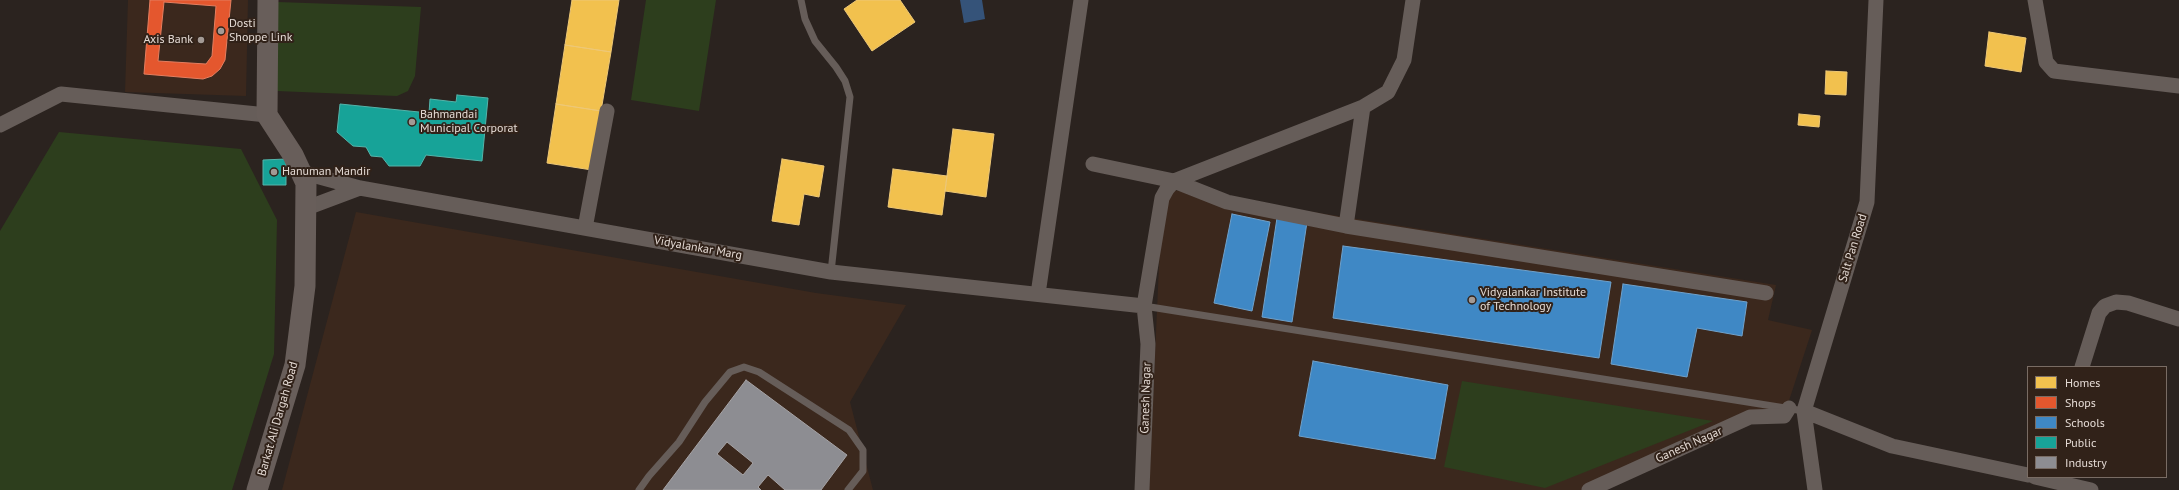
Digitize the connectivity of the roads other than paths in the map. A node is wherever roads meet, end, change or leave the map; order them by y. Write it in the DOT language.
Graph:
graph roads {
  1 [pos="268,0"];
  2 [pos="801,0"];
  3 [pos="1082,0"];
  4 [pos="1413,0"];
  5 [pos="1876,0"];
  6 [pos="2035,0"];
  7 [pos="2179,86"];
  8 [pos="1363,107"];
  9 [pos="607,111"];
  10 [pos="267,114"];
  11 [pos="3,119"];
  12 [pos="1093,164"];
  13 [pos="301,172"];
  14 [pos="1174,181"];
  15 [pos="360,188"];
  16 [pos="304,209"];
  17 [pos="1346,226"];
  18 [pos="585,228"];
  19 [pos="831,272"];
  20 [pos="1766,293"];
  21 [pos="1038,294"];
  22 [pos="1144,306"];
  23 [pos="2179,319"];
  24 [pos="2082,366"];
  25 [pos="1790,408"];
  26 [pos="1804,411"];
  27 [pos="2027,476"];
  28 [pos="2039,478"];
  29 [pos="257,490"];
  30 [pos="639,490"];
  31 [pos="848,490"];
  32 [pos="1142,490"];
  33 [pos="1589,490"];
  34 [pos="1815,490"];
  35 [pos="2091,490"];
  1 -- 10 [label="main road"];
  2 -- 19 [label="lane"];
  3 -- 21 [label="street"];
  4 -- 8 [label="street"];
  5 -- 26 [label="street, Salt Pan Road"];
  6 -- 7 [label="street"];
  8 -- 14 [label="street"];
  8 -- 17 [label="street"];
  9 -- 18 [label="street"];
  10 -- 11 [label="street"];
  10 -- 13 [label="main road, Barkat Ali Dargah Road"];
  12 -- 14 [label="street"];
  13 -- 15 [label="street, Vidyalankar Marg"];
  13 -- 16 [label="main road, Barkat Ali Dargah Road"];
  14 -- 17 [label="street"];
  14 -- 22 [label="street, Ganesh Nagar"];
  15 -- 16 [label="street"];
  15 -- 18 [label="street, Vidyalankar Marg"];
  16 -- 29 [label="main road, Barkat Ali Dargah Road"];
  17 -- 20 [label="street"];
  18 -- 19 [label="street, Vidyalankar Marg"];
  19 -- 21 [label="street, Vidyalankar Marg"];
  21 -- 22 [label="street, Vidyalankar Marg"];
  22 -- 25 [label="lane"];
  22 -- 32 [label="street, Ganesh Nagar"];
  23 -- 24 [label="street"];
  25 -- 26 [label="lane"];
  25 -- 33 [label="street, Ganesh Nagar"];
  26 -- 27 [label="street"];
  26 -- 34 [label="street, Salt Pan Road"];
  28 -- 35 [label="street"];
  30 -- 31 [label="lane"];
}
